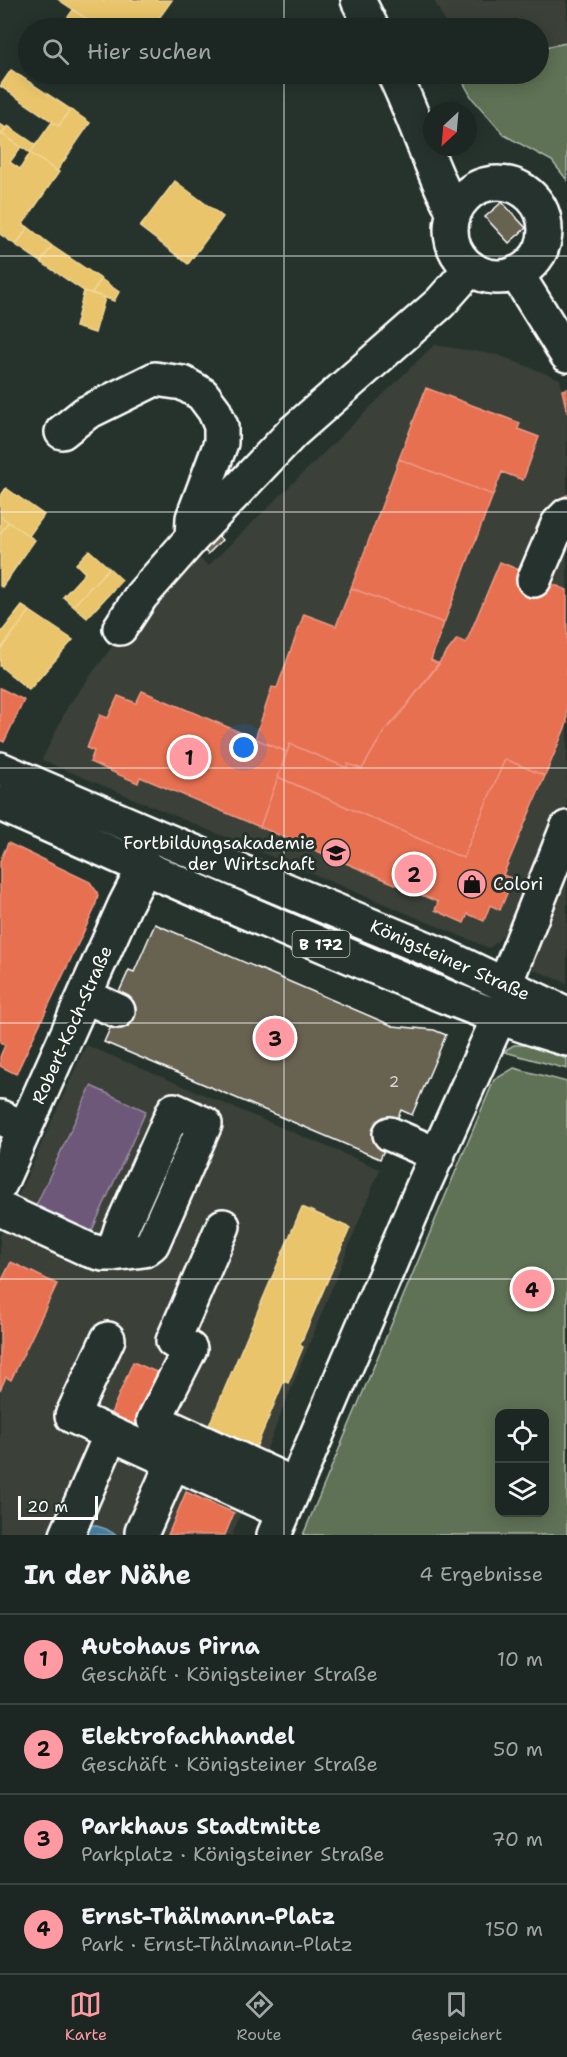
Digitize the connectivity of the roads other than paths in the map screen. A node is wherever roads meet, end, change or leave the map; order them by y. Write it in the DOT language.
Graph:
graph roads {
  1 [pos="358,0"];
  2 [pos="367,18"];
  3 [pos="399,84"];
  4 [pos="454,213"];
  5 [pos="471,268"];
  6 [pos="516,273"];
  7 [pos="567,356"];
  8 [pos="62,432"];
  9 [pos="567,515"];
  10 [pos="192,538"];
  11 [pos="554,571"];
  12 [pos="120,628"];
  13 [pos="0,769"];
  14 [pos="0,804"];
  15 [pos="567,828"];
  16 [pos="151,852"];
  17 [pos="505,984"];
  18 [pos="84,996"];
  19 [pos="118,1011"];
  20 [pos="567,1014"];
  21 [pos="499,1017"];
  22 [pos="567,1039"];
  23 [pos="13,1123"];
  24 [pos="390,1134"];
  25 [pos="438,1155"];
  26 [pos="0,1184"];
  27 [pos="0,1209"];
  28 [pos="223,1226"];
  29 [pos="113,1254"];
  30 [pos="108,1339"];
  31 [pos="111,1434"];
  32 [pos="173,1462"];
  33 [pos="284,1511"];
  34 [pos="142,1532"];
  35 [pos="67,1535"];
  1 -- 2 [label="main road"];
  3 -- 4 [label="main road"];
  4 -- 5 [label="main road"];
  4 -- 6 [label="main road"];
  5 -- 6 [label="main road"];
  5 -- 10 [label="main road"];
  6 -- 7 [label="main road"];
  8 -- 10 [label="main road"];
  9 -- 11 [label="main road"];
  10 -- 12 [label="main road"];
  13 -- 16 [label="main road, Königsteiner Straße / B 172"];
  14 -- 16 [label="main road, Königsteiner Straße / B 172"];
  15 -- 17 [label="main road"];
  16 -- 17 [label="main road, Königsteiner Straße / B 172"];
  16 -- 18 [label="main road, Robert-Koch-Straße"];
  16 -- 21 [label="main road, Königsteiner Straße / B 172"];
  17 -- 20 [label="main road, Königsteiner Straße / B 172"];
  18 -- 19 [label="main road"];
  18 -- 23 [label="main road, Robert-Koch-Straße"];
  21 -- 22 [label="main road, Königsteiner Straße / B 172"];
  21 -- 25 [label="main road"];
  23 -- 26 [label="main road, Robert-Koch-Straße"];
  24 -- 25 [label="main road"];
  25 -- 33 [label="main road"];
  27 -- 29 [label="main road"];
  28 -- 33 [label="main road"];
  30 -- 31 [label="main road"];
  31 -- 32 [label="main road"];
  31 -- 35 [label="main road"];
  32 -- 33 [label="main road"];
  32 -- 34 [label="main road"];
}
